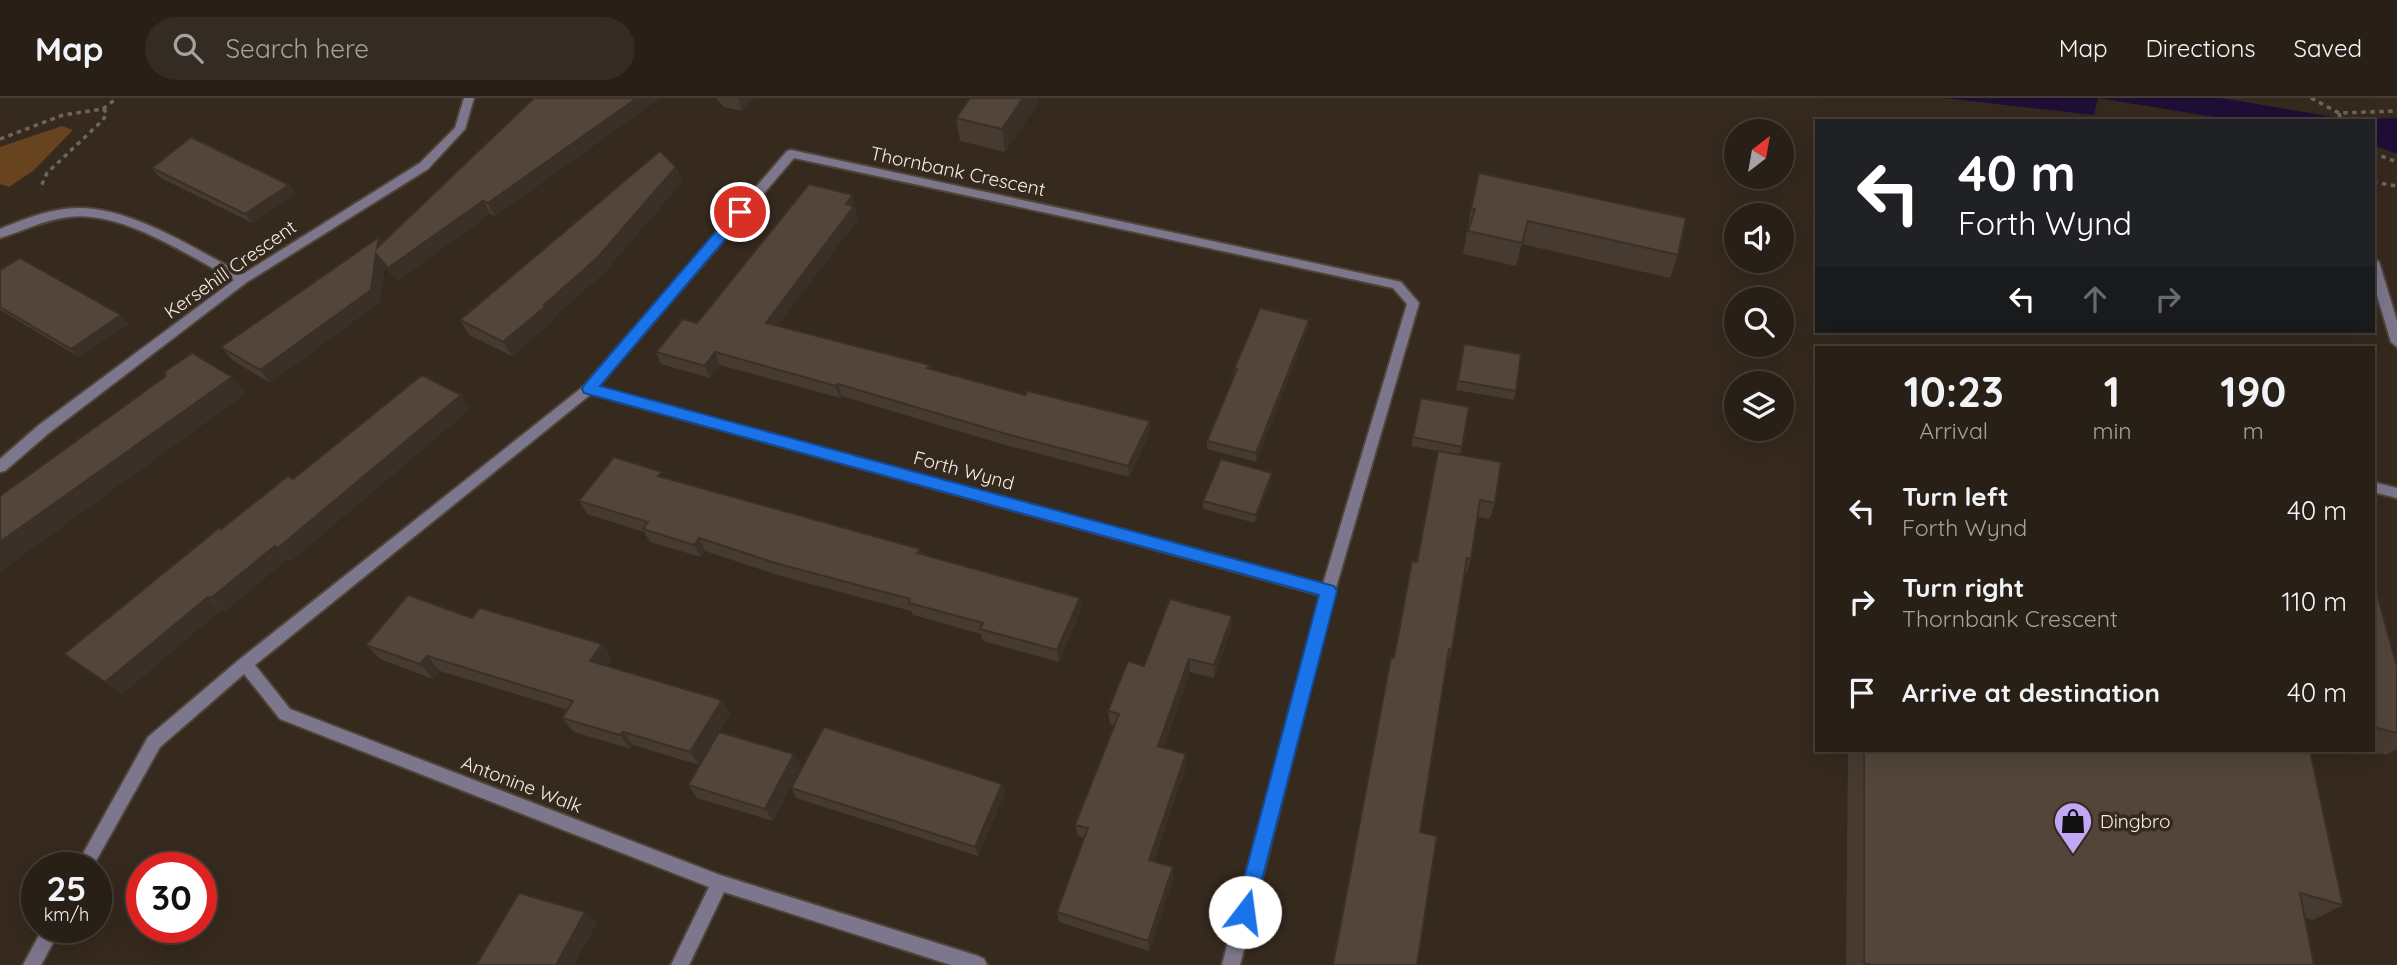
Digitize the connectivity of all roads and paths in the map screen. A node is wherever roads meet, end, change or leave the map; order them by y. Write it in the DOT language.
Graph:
graph roads {
  1 [pos="117,98"];
  2 [pos="469,98"];
  3 [pos="2311,98"];
  4 [pos="103,109"];
  5 [pos="2397,111"];
  6 [pos="2339,113"];
  7 [pos="2340,119"];
  8 [pos="0,139"];
  9 [pos="2375,154"];
  10 [pos="2397,162"];
  11 [pos="2375,182"];
  12 [pos="2397,186"];
  13 [pos="40,191"];
  14 [pos="0,234"];
  15 [pos="2375,267"];
  16 [pos="243,279"];
  17 [pos="2393,313"];
  18 [pos="2397,342"];
  19 [pos="589,389"];
  20 [pos="0,467"];
  21 [pos="2375,488"];
  22 [pos="2397,493"];
  23 [pos="1328,591"];
  24 [pos="245,664"];
  25 [pos="92,852"];
  26 [pos="720,883"];
  27 [pos="44,943"];
  28 [pos="32,965"];
  29 [pos="680,965"];
  30 [pos="978,965"];
  31 [pos="1231,965"];
  1 -- 4 [label="path"];
  2 -- 16 [label="street, Kersehill Crescent"];
  3 -- 6 [label="path"];
  4 -- 8 [label="path"];
  4 -- 13 [label="path"];
  5 -- 6 [label="path"];
  6 -- 7 [label="path"];
  9 -- 10 [label="path"];
  11 -- 12 [label="path"];
  14 -- 16 [label="street"];
  15 -- 17 [label="street"];
  16 -- 20 [label="street, Kersehill Crescent"];
  17 -- 18 [label="street"];
  19 -- 23 [label="street, Forth Wynd"];
  19 -- 23 [label="street, Thornbank Crescent"];
  19 -- 24 [label="street"];
  21 -- 22 [label="street"];
  23 -- 31 [label="street"];
  24 -- 25 [label="street"];
  24 -- 26 [label="street, Antonine Walk"];
  26 -- 29 [label="street"];
  26 -- 30 [label="street"];
  27 -- 28 [label="street"];
}
